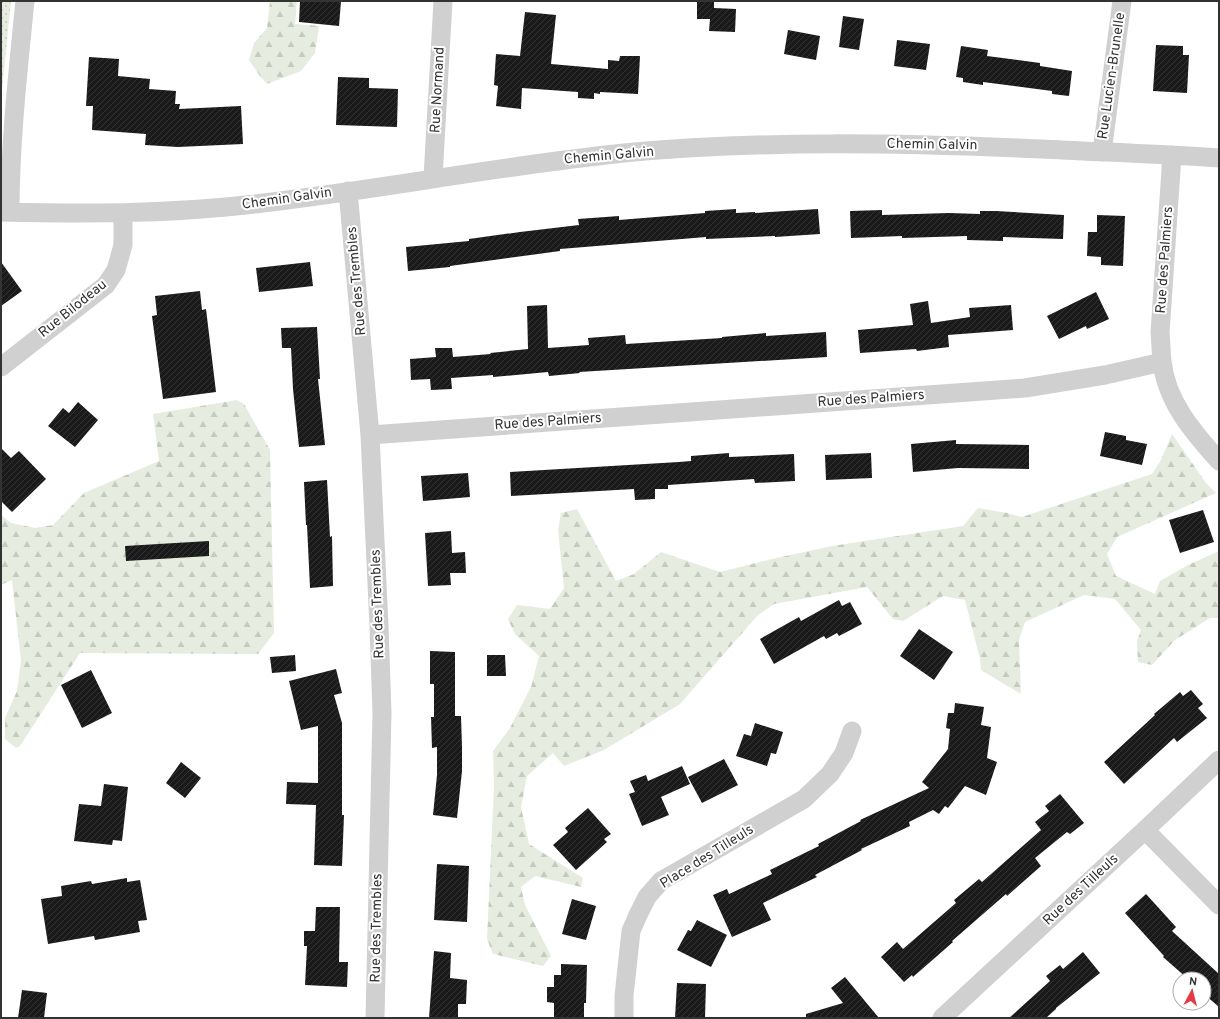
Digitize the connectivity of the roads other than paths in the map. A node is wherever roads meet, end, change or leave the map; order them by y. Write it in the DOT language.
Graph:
graph roads {
  1 [pos="25,1"];
  2 [pos="443,1"];
  3 [pos="1122,1"];
  4 [pos="1102,152"];
  5 [pos="1172,155"];
  6 [pos="1219,158"];
  7 [pos="433,178"];
  8 [pos="348,191"];
  9 [pos="6,212"];
  10 [pos="123,213"];
  11 [pos="1162,362"];
  12 [pos="1,367"];
  13 [pos="370,435"];
  14 [pos="1219,461"];
  15 [pos="852,731"];
  16 [pos="1219,760"];
  17 [pos="1146,830"];
  18 [pos="1219,905"];
  19 [pos="375,1018"];
  20 [pos="624,1018"];
  21 [pos="942,1018"];
  1 -- 9 [label="street"];
  2 -- 7 [label="street, Rue Normand"];
  3 -- 4 [label="street, Rue Lucien-Brunelle"];
  4 -- 5 [label="street, Chemin Galvin"];
  4 -- 7 [label="street, Chemin Galvin"];
  5 -- 6 [label="street, Chemin Galvin"];
  5 -- 11 [label="street, Rue des Palmiers"];
  7 -- 8 [label="street, Chemin Galvin"];
  8 -- 10 [label="street, Chemin Galvin"];
  8 -- 13 [label="street, Rue des Trembles"];
  9 -- 10 [label="street, Chemin Galvin"];
  10 -- 12 [label="street, Rue Bilodeau"];
  11 -- 13 [label="street, Rue des Palmiers"];
  11 -- 14 [label="street"];
  13 -- 19 [label="street, Rue des Trembles"];
  15 -- 20 [label="street, Place des Tilleuls"];
  16 -- 17 [label="street, Rue des Tilleuls"];
  17 -- 18 [label="street"];
  17 -- 21 [label="street, Rue des Tilleuls"];
}
